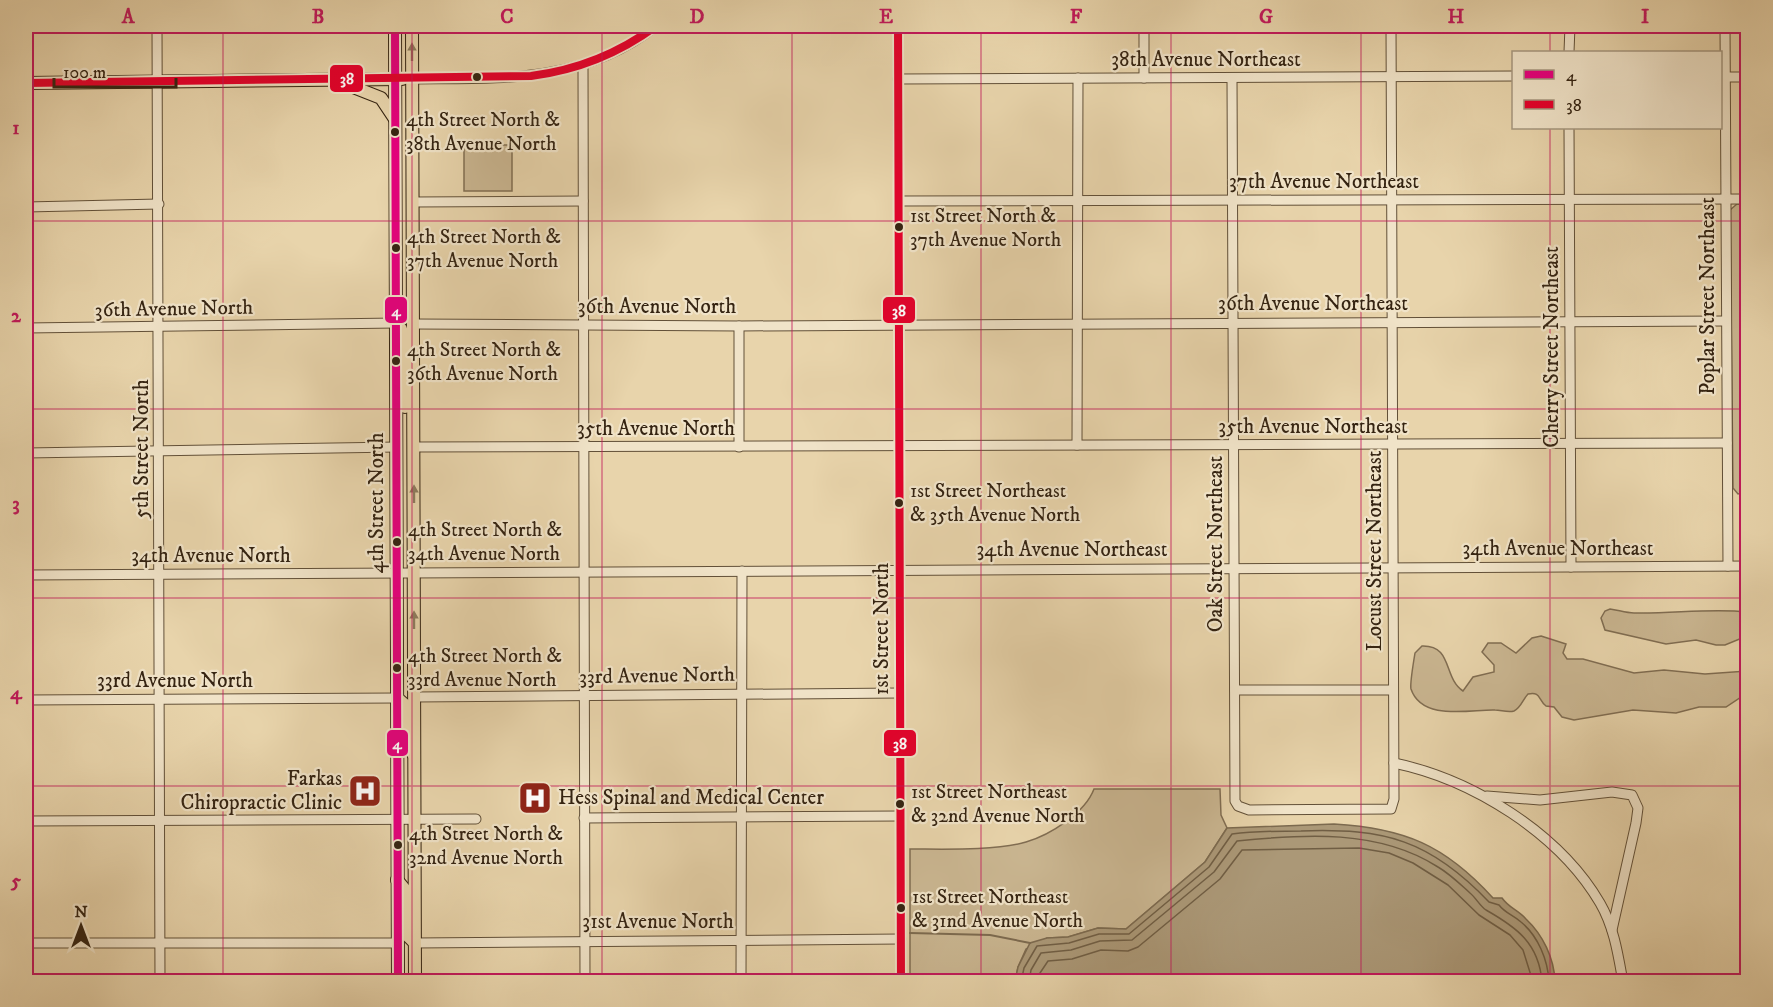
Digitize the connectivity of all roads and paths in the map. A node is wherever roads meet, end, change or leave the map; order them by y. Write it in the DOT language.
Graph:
graph roads {
  1 [pos="157,26"];
  2 [pos="395,26"];
  3 [pos="412,26"];
  4 [pos="656,26"];
  5 [pos="897,26"];
  6 [pos="1144,26"];
  7 [pos="1391,26"];
  8 [pos="1570,26"];
  9 [pos="1725,26"];
  10 [pos="1569,51"];
  11 [pos="583,65"];
  12 [pos="1512,76"];
  13 [pos="1392,77"];
  14 [pos="1723,77"];
  15 [pos="1748,77"];
  16 [pos="396,78"];
  17 [pos="1078,78"];
  18 [pos="1144,78"];
  19 [pos="1232,78"];
  20 [pos="412,79"];
  21 [pos="898,79"];
  22 [pos="333,80"];
  23 [pos="158,82"];
  24 [pos="26,83"];
  25 [pos="395,120"];
  26 [pos="1569,129"];
  27 [pos="1569,199"];
  28 [pos="1726,199"];
  29 [pos="1748,199"];
  30 [pos="1234,200"];
  31 [pos="1391,200"];
  32 [pos="583,201"];
  33 [pos="900,201"];
  34 [pos="1077,201"];
  35 [pos="413,202"];
  36 [pos="395,203"];
  37 [pos="159,204"];
  38 [pos="26,207"];
  39 [pos="414,274"];
  40 [pos="1570,321"];
  41 [pos="1725,321"];
  42 [pos="1233,322"];
  43 [pos="1393,322"];
  44 [pos="1076,323"];
  45 [pos="396,324"];
  46 [pos="414,324"];
  47 [pos="584,324"];
  48 [pos="901,324"];
  49 [pos="739,326"];
  50 [pos="159,327"];
  51 [pos="26,328"];
  52 [pos="1727,443"];
  53 [pos="1393,444"];
  54 [pos="1569,444"];
  55 [pos="1077,445"];
  56 [pos="1233,445"];
  57 [pos="899,446"];
  58 [pos="397,447"];
  59 [pos="414,447"];
  60 [pos="584,447"];
  61 [pos="739,447"];
  62 [pos="161,451"];
  63 [pos="26,453"];
  64 [pos="1728,566"];
  65 [pos="1748,566"];
  66 [pos="1234,567"];
  67 [pos="1394,567"];
  68 [pos="1571,567"];
  69 [pos="900,570"];
  70 [pos="742,571"];
  71 [pos="396,573"];
  72 [pos="414,573"];
  73 [pos="584,573"];
  74 [pos="159,574"];
  75 [pos="26,575"];
  76 [pos="1235,690"];
  77 [pos="1394,690"];
  78 [pos="741,693"];
  79 [pos="900,693"];
  80 [pos="584,695"];
  81 [pos="397,698"];
  82 [pos="415,698"];
  83 [pos="160,699"];
  84 [pos="26,700"];
  85 [pos="415,756"];
  86 [pos="1394,763"];
  87 [pos="1485,796"];
  88 [pos="1377,811"];
  89 [pos="900,816"];
  90 [pos="741,817"];
  91 [pos="584,818"];
  92 [pos="161,819"];
  93 [pos="397,819"];
  94 [pos="415,819"];
  95 [pos="476,819"];
  96 [pos="26,821"];
  97 [pos="397,880"];
  98 [pos="1612,930"];
  99 [pos="741,939"];
  100 [pos="901,939"];
  101 [pos="585,940"];
  102 [pos="160,942"];
  103 [pos="26,943"];
  104 [pos="398,943"];
  105 [pos="415,943"];
  106 [pos="160,981"];
  107 [pos="398,981"];
  108 [pos="415,981"];
  109 [pos="585,981"];
  110 [pos="741,981"];
  111 [pos="902,981"];
  112 [pos="1623,981"];
  1 -- 23 [label="street, 5th Street North"];
  2 -- 16 [label="main road, 4th Street North"];
  20 -- 3 [label="main road, 4th Street North, one-way"];
  4 -- 11 [label="street"];
  5 -- 21 [label="street, 1st Street North"];
  6 -- 18 [label="street"];
  7 -- 13 [label="street, Locust Street Northeast"];
  8 -- 10 [label="street"];
  9 -- 14 [label="street, Poplar Street Northeast"];
  11 -- 20 [label="street"];
  11 -- 32 [label="street"];
  12 -- 13 [label="street, 38th Avenue Northeast"];
  13 -- 19 [label="street, 38th Avenue Northeast"];
  13 -- 31 [label="street, Locust Street Northeast"];
  14 -- 15 [label="street"];
  14 -- 28 [label="street, Poplar Street Northeast"];
  16 -- 20 [label="main road"];
  16 -- 22 [label="main road"];
  16 -- 25 [label="main road, 4th Street North"];
  17 -- 18 [label="street, 38th Avenue Northeast"];
  17 -- 21 [label="street, 38th Avenue Northeast"];
  17 -- 34 [label="street"];
  18 -- 19 [label="street, 38th Avenue Northeast"];
  19 -- 30 [label="street, Oak Street Northeast"];
  20 -- 35 [label="main road, 4th Street North"];
  21 -- 33 [label="street, 1st Street North"];
  22 -- 23 [label="main road"];
  22 -- 25 [label="main road"];
  23 -- 24 [label="main road"];
  23 -- 37 [label="street, 5th Street North"];
  25 -- 36 [label="main road, 4th Street North"];
  26 -- 27 [label="street, Cherry Street Northeast"];
  27 -- 28 [label="street, 37th Avenue Northeast"];
  27 -- 31 [label="street, 37th Avenue Northeast"];
  27 -- 40 [label="street, Cherry Street Northeast"];
  28 -- 29 [label="street, 37th Avenue Northeast"];
  28 -- 41 [label="street, Poplar Street Northeast"];
  30 -- 31 [label="street, 37th Avenue Northeast"];
  30 -- 34 [label="street, 37th Avenue Northeast"];
  30 -- 42 [label="street, Oak Street Northeast"];
  31 -- 43 [label="street, Locust Street Northeast"];
  32 -- 35 [label="street"];
  32 -- 47 [label="street"];
  33 -- 34 [label="street, 37th Avenue Northeast"];
  33 -- 48 [label="street, 1st Street North"];
  34 -- 44 [label="street"];
  35 -- 39 [label="main road, 4th Street North"];
  36 -- 39 [label="main road"];
  36 -- 45 [label="main road, 4th Street North"];
  37 -- 38 [label="street"];
  37 -- 50 [label="street, 5th Street North"];
  39 -- 46 [label="main road, 4th Street North"];
  40 -- 41 [label="street, 36th Avenue Northeast"];
  40 -- 43 [label="street, 36th Avenue Northeast"];
  40 -- 54 [label="street, Cherry Street Northeast"];
  41 -- 52 [label="street, Poplar Street Northeast"];
  42 -- 43 [label="street, 36th Avenue Northeast"];
  42 -- 44 [label="street, 36th Avenue Northeast"];
  42 -- 56 [label="street, Oak Street Northeast"];
  43 -- 53 [label="street, Locust Street Northeast"];
  44 -- 48 [label="street, 36th Avenue Northeast"];
  44 -- 55 [label="street"];
  45 -- 50 [label="street, 36th Avenue North"];
  45 -- 58 [label="main road, 4th Street North"];
  45 -- 59 [label="main road"];
  46 -- 47 [label="street, 36th Avenue North"];
  46 -- 59 [label="main road, 4th Street North"];
  47 -- 49 [label="street, 36th Avenue North"];
  47 -- 60 [label="street"];
  48 -- 49 [label="street, 36th Avenue North"];
  48 -- 57 [label="street, 1st Street North"];
  49 -- 61 [label="street"];
  50 -- 51 [label="street, 36th Avenue North"];
  50 -- 62 [label="street, 5th Street North"];
  52 -- 54 [label="street, 35th Avenue Northeast"];
  52 -- 64 [label="street, Poplar Street Northeast"];
  53 -- 54 [label="street, 35th Avenue Northeast"];
  53 -- 56 [label="street, 35th Avenue Northeast"];
  53 -- 67 [label="street, Locust Street Northeast"];
  54 -- 68 [label="street, Cherry Street Northeast"];
  55 -- 56 [label="street, 35th Avenue Northeast"];
  55 -- 57 [label="street, 35th Avenue Northeast"];
  56 -- 66 [label="street, Oak Street Northeast"];
  57 -- 61 [label="street, 35th Avenue North"];
  57 -- 69 [label="street, 1st Street North"];
  58 -- 62 [label="street"];
  58 -- 71 [label="main road, 4th Street North"];
  59 -- 60 [label="street, 35th Avenue North"];
  72 -- 59 [label="main road, 4th Street North, one-way"];
  60 -- 61 [label="street, 35th Avenue North"];
  60 -- 73 [label="street"];
  62 -- 63 [label="street"];
  62 -- 74 [label="street, 5th Street North"];
  64 -- 65 [label="street, 34th Avenue Northeast"];
  64 -- 68 [label="street, 34th Avenue Northeast"];
  66 -- 67 [label="street, 34th Avenue Northeast"];
  66 -- 69 [label="street, 34th Avenue Northeast"];
  66 -- 76 [label="street, Oak Street Northeast"];
  67 -- 68 [label="street, 34th Avenue Northeast"];
  67 -- 77 [label="street, Locust Street Northeast"];
  69 -- 70 [label="street, 34th Avenue Northeast"];
  69 -- 79 [label="street, 1st Street North"];
  70 -- 73 [label="street, 34th Avenue Northeast"];
  70 -- 78 [label="street"];
  71 -- 72 [label="street, 34th Avenue Northeast"];
  71 -- 74 [label="street, 34th Avenue North"];
  71 -- 81 [label="main road, 4th Street North"];
  72 -- 73 [label="street, 34th Avenue Northeast"];
  82 -- 72 [label="main road, 4th Street North, one-way"];
  73 -- 80 [label="street"];
  74 -- 75 [label="street, 34th Avenue North"];
  74 -- 83 [label="street, 5th Street North"];
  76 -- 77 [label="street"];
  76 -- 88 [label="street, Oak Street Northeast"];
  77 -- 86 [label="street, Locust Street Northeast"];
  78 -- 79 [label="street, 33rd Avenue North"];
  78 -- 80 [label="street, 33rd Avenue North"];
  78 -- 90 [label="street"];
  79 -- 89 [label="street, 1st Street North"];
  80 -- 82 [label="street, 33rd Avenue North"];
  80 -- 91 [label="street"];
  81 -- 83 [label="street, 33rd Avenue North"];
  81 -- 85 [label="main road"];
  81 -- 93 [label="main road, 4th Street North"];
  82 -- 85 [label="main road, 4th Street North"];
  83 -- 84 [label="street, 33rd Avenue North"];
  83 -- 92 [label="street, 5th Street North"];
  85 -- 94 [label="main road, 4th Street North"];
  86 -- 87 [label="street"];
  86 -- 88 [label="street, Locust Street Northeast"];
  87 -- 98 [label="street"];
  87 -- 98 [label="street"];
  89 -- 90 [label="street"];
  89 -- 100 [label="street, 1st Street North"];
  90 -- 91 [label="street"];
  90 -- 99 [label="street"];
  91 -- 101 [label="street"];
  92 -- 93 [label="street"];
  92 -- 96 [label="street"];
  92 -- 102 [label="street, 5th Street North"];
  93 -- 94 [label="street"];
  93 -- 97 [label="main road, 4th Street North"];
  94 -- 95 [label="street"];
  94 -- 105 [label="main road, 4th Street North"];
  97 -- 104 [label="main road, 4th Street North"];
  97 -- 105 [label="main road"];
  98 -- 112 [label="street"];
  99 -- 100 [label="street, 31st Avenue North"];
  99 -- 101 [label="street, 31st Avenue North"];
  99 -- 110 [label="street"];
  100 -- 111 [label="street, 1st Street North"];
  101 -- 105 [label="street, 31st Avenue North"];
  101 -- 109 [label="street"];
  102 -- 103 [label="street"];
  102 -- 104 [label="street"];
  102 -- 106 [label="street, 5th Street North"];
  104 -- 107 [label="main road, 4th Street North"];
  105 -- 108 [label="main road, 4th Street North"];
}
